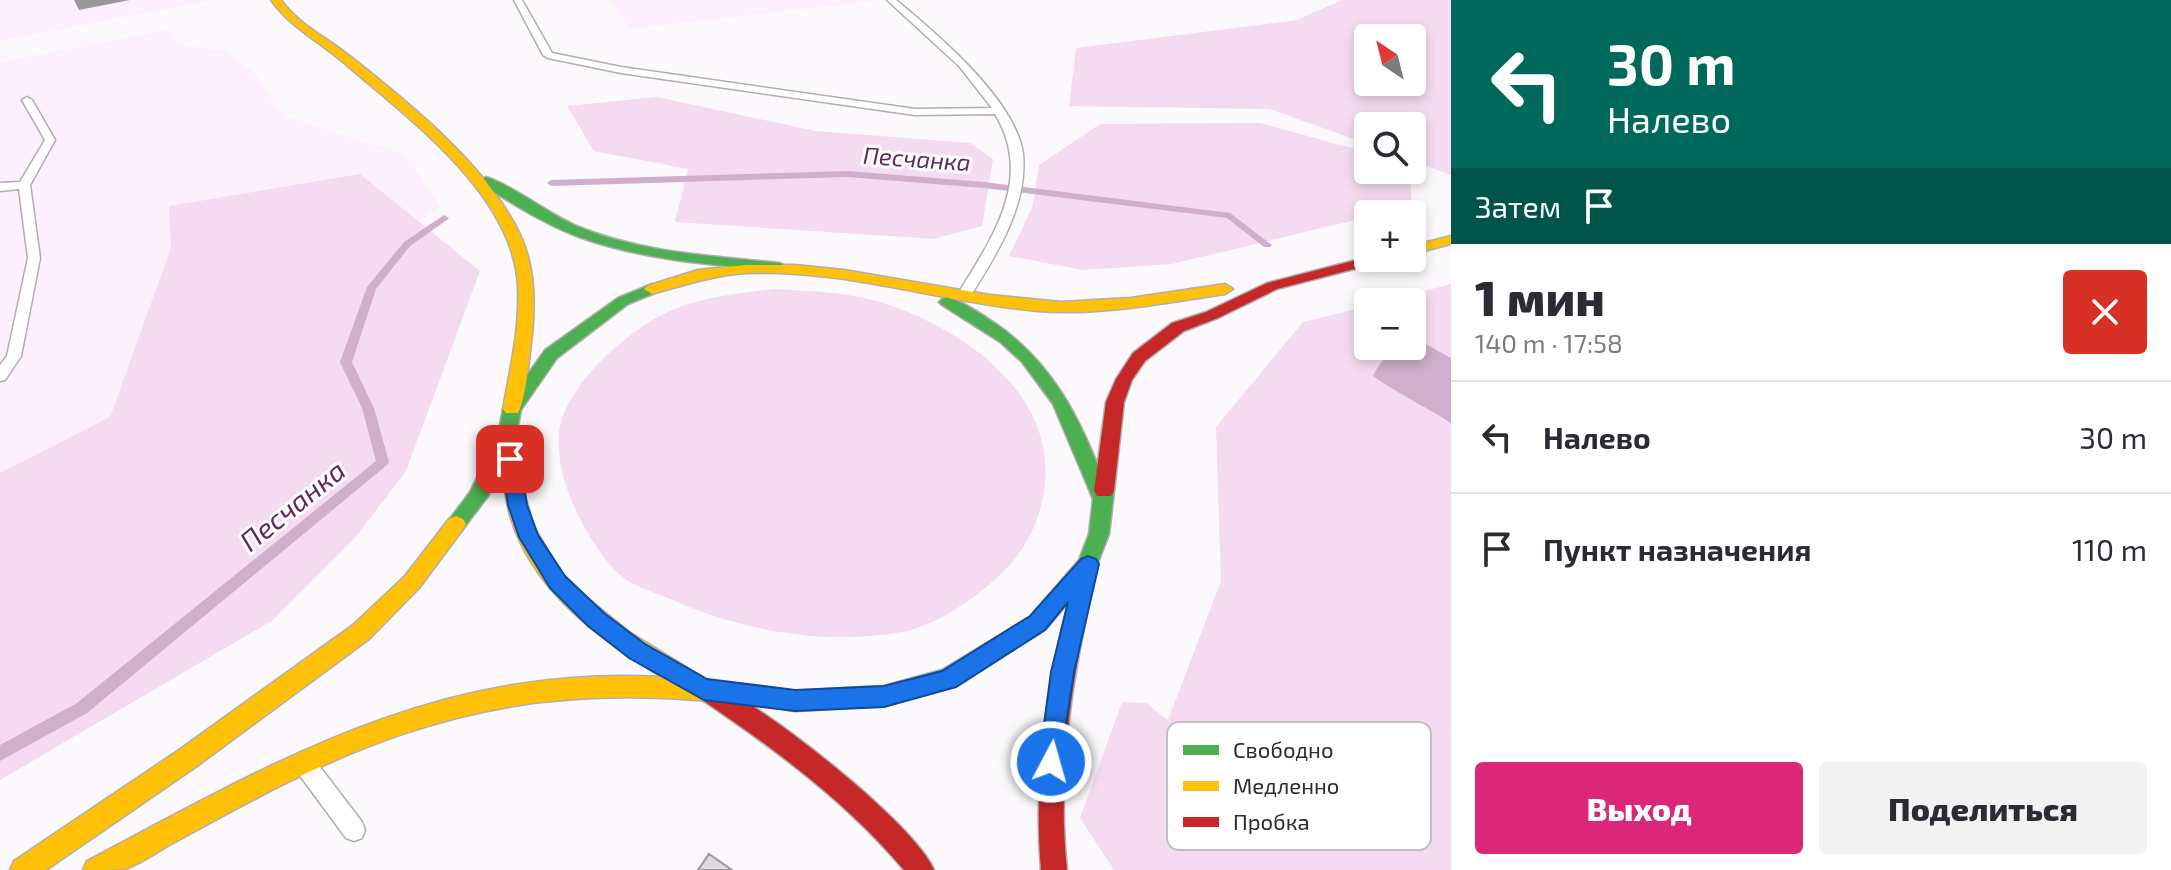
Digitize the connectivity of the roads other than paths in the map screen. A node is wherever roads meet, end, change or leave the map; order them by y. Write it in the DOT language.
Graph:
graph roads {
  1 [pos="276,0"];
  2 [pos="518,0"];
  3 [pos="891,0"];
  4 [pos="323,16"];
  5 [pos="336,50"];
  6 [pos="27,100"];
  7 [pos="998,111"];
  8 [pos="464,168"];
  9 [pos="24,185"];
  10 [pos="0,187"];
  11 [pos="1451,240"];
  12 [pos="1426,246"];
  13 [pos="1354,264"];
  14 [pos="798,268"];
  15 [pos="1272,286"];
  16 [pos="916,289"];
  17 [pos="966,292"];
  18 [pos="0,376"];
  19 [pos="512,409"];
  20 [pos="507,436"];
  21 [pos="1103,508"];
  22 [pos="1088,564"];
  23 [pos="704,689"];
  24 [pos="303,762"];
  25 [pos="354,830"];
  26 [pos="23,870"];
  27 [pos="96,870"];
  28 [pos="921,870"];
  29 [pos="1054,870"];
  1 -- 5 [label="main road"];
  2 -- 7 [label="lane"];
  3 -- 7 [label="lane"];
  4 -- 5 [label="main road"];
  5 -- 8 [label="main road"];
  6 -- 9 [label="lane"];
  7 -- 17 [label="lane"];
  8 -- 14 [label="main road"];
  8 -- 19 [label="main road"];
  9 -- 10 [label="lane"];
  9 -- 18 [label="lane"];
  11 -- 12 [label="main road"];
  13 -- 15 [label="main road"];
  14 -- 16 [label="main road"];
  14 -- 19 [label="main road"];
  15 -- 17 [label="main road"];
  15 -- 21 [label="main road"];
  16 -- 17 [label="main road"];
  16 -- 21 [label="main road"];
  19 -- 20 [label="main road"];
  20 -- 23 [label="main road"];
  20 -- 26 [label="main road"];
  21 -- 22 [label="main road"];
  22 -- 23 [label="main road"];
  22 -- 29 [label="main road"];
  23 -- 24 [label="main road"];
  23 -- 28 [label="main road"];
  24 -- 25 [label="lane"];
  24 -- 27 [label="main road"];
}
